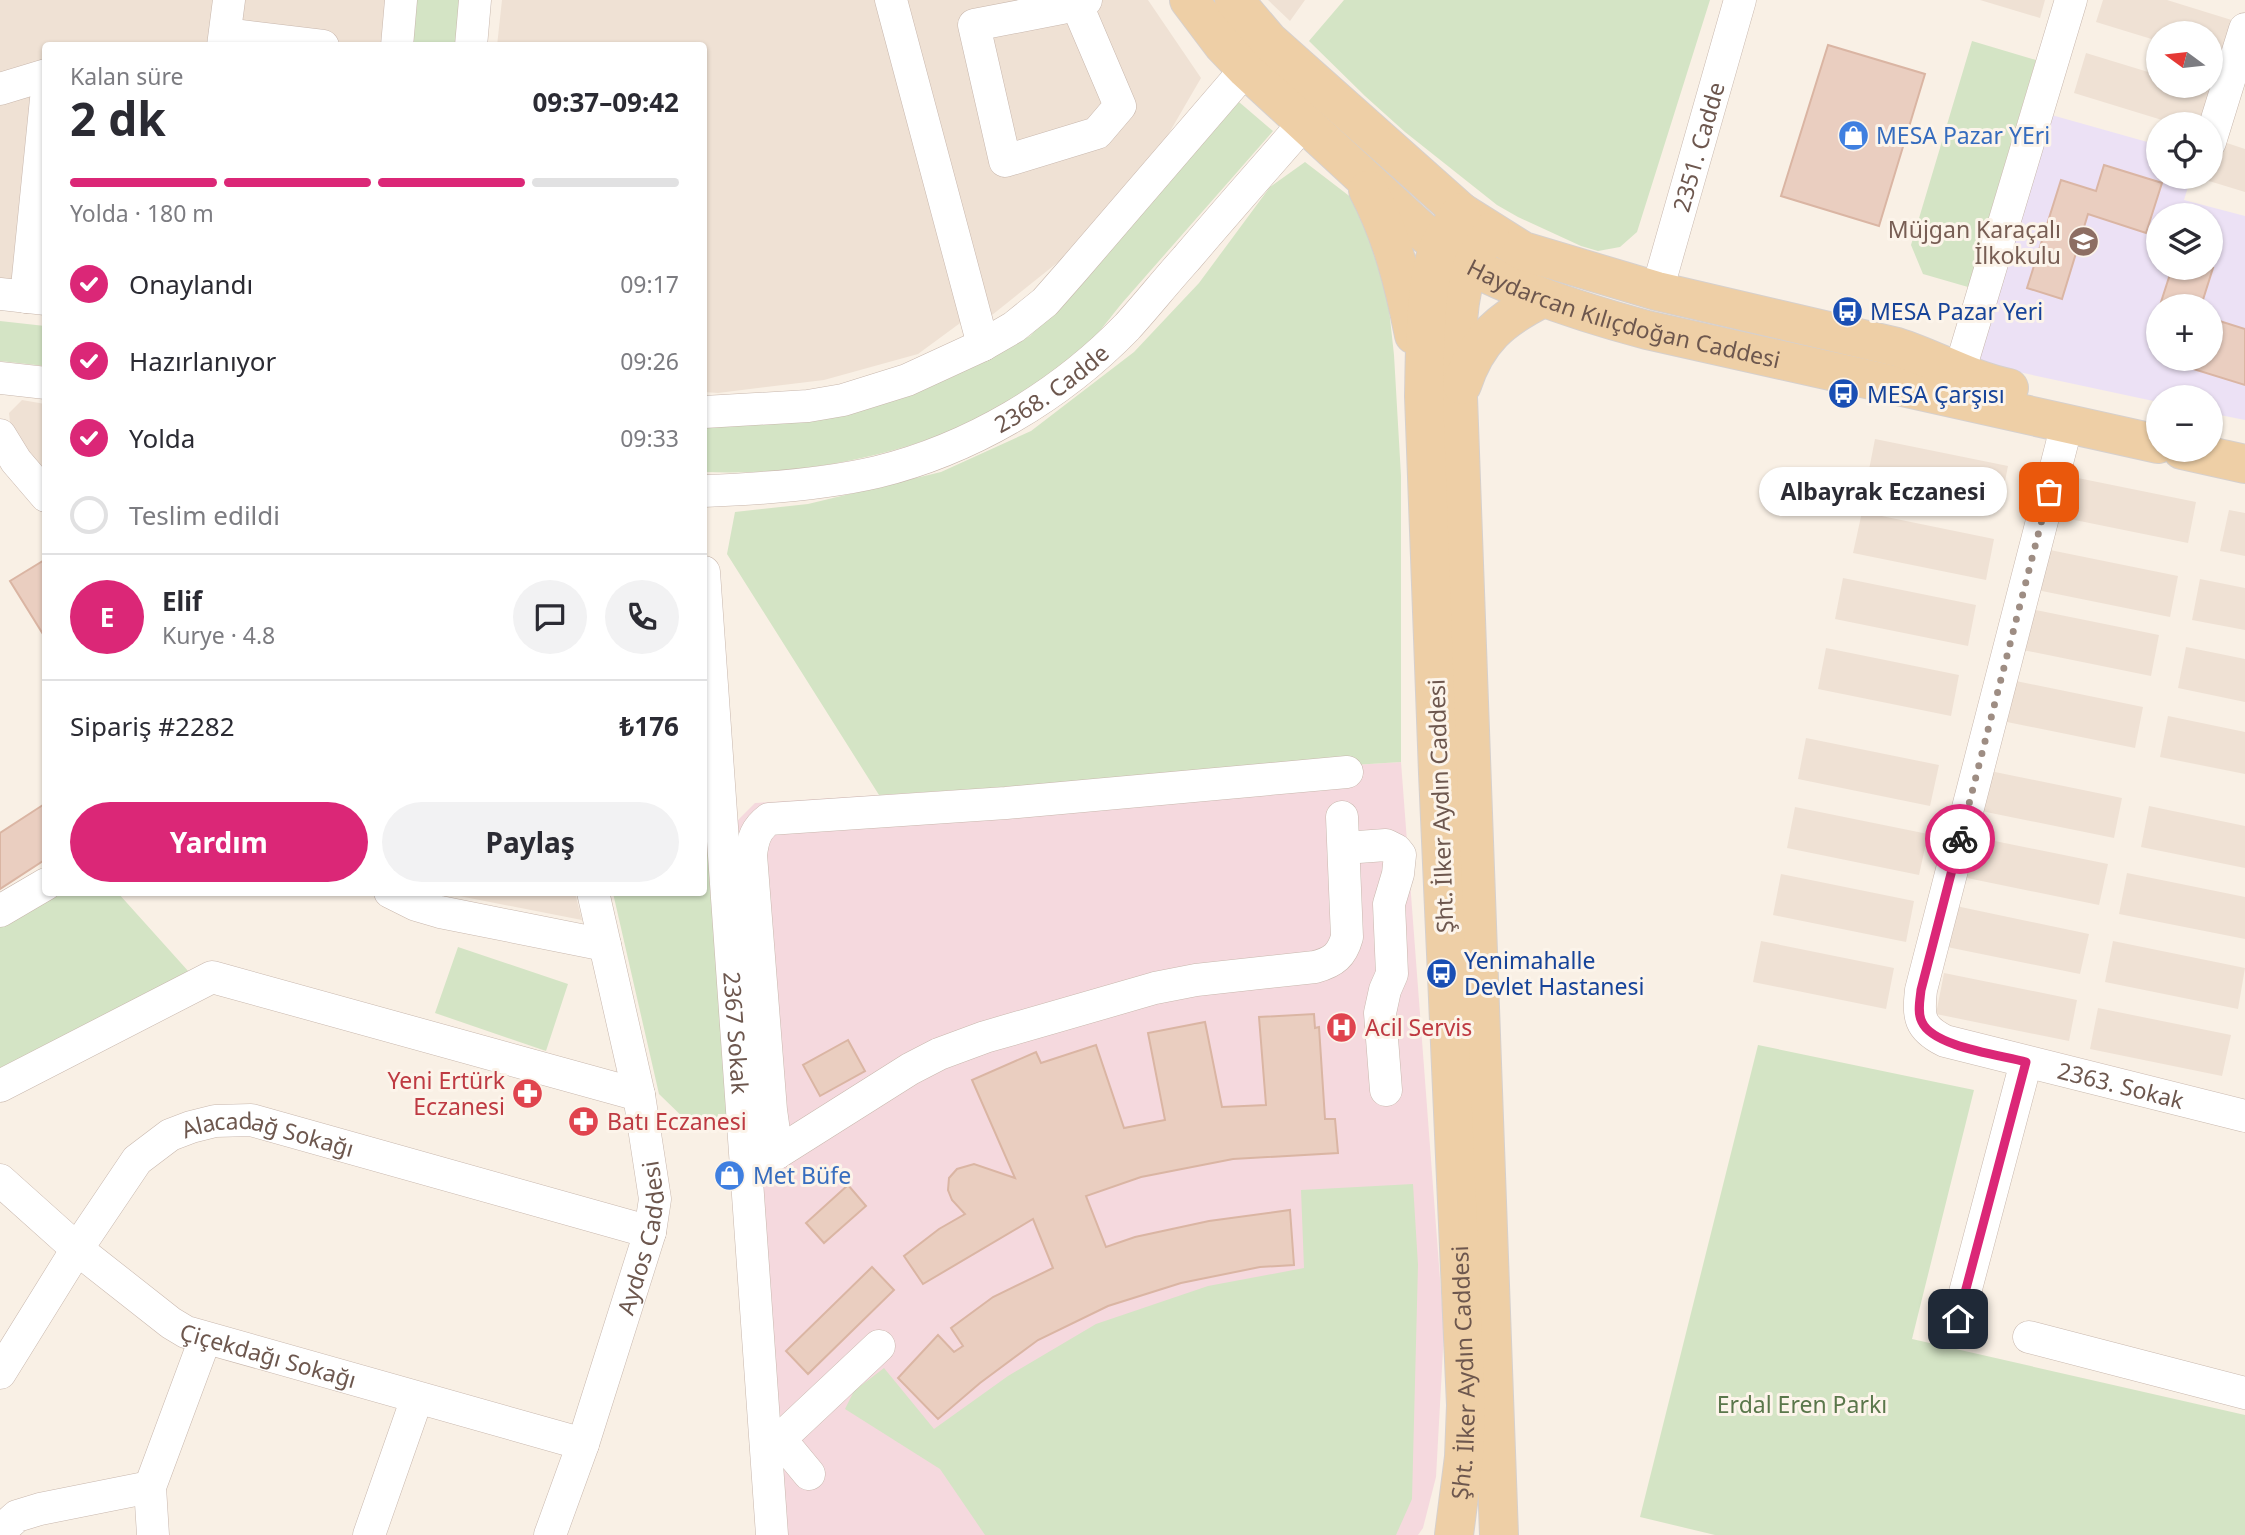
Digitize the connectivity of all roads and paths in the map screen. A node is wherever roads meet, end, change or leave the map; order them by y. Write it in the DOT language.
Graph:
graph roads {
  1 [pos="229,0"];
  2 [pos="401,0"];
  3 [pos="475,0"];
  4 [pos="891,0"];
  5 [pos="1189,0"];
  6 [pos="1234,0"];
  7 [pos="1740,0"];
  8 [pos="2071,0"];
  9 [pos="1082,2"];
  10 [pos="2245,29"];
  11 [pos="224,40"];
  12 [pos="257,42"];
  13 [pos="397,42"];
  14 [pos="471,42"];
  15 [pos="1246,69"];
  16 [pos="42,76"];
  17 [pos="0,89"];
  18 [pos="2219,112"];
  19 [pos="1304,123"];
  20 [pos="42,135"];
  21 [pos="1359,173"];
  22 [pos="1475,222"];
  23 [pos="1455,255"];
  24 [pos="1657,292"];
  25 [pos="24,297"];
  26 [pos="1543,298"];
  27 [pos="1647,330"];
  28 [pos="983,345"];
  29 [pos="1959,373"];
  30 [pos="0,378"];
  31 [pos="42,383"];
  32 [pos="1441,396"];
  33 [pos="707,412"];
  34 [pos="2146,417"];
  35 [pos="2067,424"];
  36 [pos="2223,434"];
  37 [pos="0,435"];
  38 [pos="2245,439"];
  39 [pos="2146,441"];
  40 [pos="2223,459"];
  41 [pos="2245,464"];
  42 [pos="42,491"];
  43 [pos="707,491"];
  44 [pos="707,614"];
  45 [pos="1347,772"];
  46 [pos="42,886"];
  47 [pos="398,896"];
  48 [pos="594,896"];
  49 [pos="0,911"];
  50 [pos="605,944"];
  51 [pos="2026,1062"];
  52 [pos="1468,1080"];
  53 [pos="0,1086"];
  54 [pos="1386,1090"];
  55 [pos="639,1095"];
  56 [pos="2244,1112"];
  57 [pos="777,1153"];
  58 [pos="746,1163"];
  59 [pos="0,1180"];
  60 [pos="650,1232"];
  61 [pos="77,1249"];
  62 [pos="1958,1319"];
  63 [pos="2029,1337"];
  64 [pos="205,1339"];
  65 [pos="879,1346"];
  66 [pos="0,1373"];
  67 [pos="2245,1393"];
  68 [pos="417,1398"];
  69 [pos="773,1442"];
  70 [pos="583,1444"];
  71 [pos="809,1474"];
  72 [pos="150,1487"];
  73 [pos="0,1531"];
  74 [pos="153,1535"];
  75 [pos="369,1535"];
  76 [pos="550,1535"];
  77 [pos="772,1535"];
  78 [pos="1454,1535"];
  79 [pos="1499,1535"];
  1 -- 11 [label="street"];
  2 -- 13 [label="street"];
  3 -- 14 [label="street"];
  4 -- 28 [label="street"];
  5 -- 15 [label="main road, Haydarcan Kılıçdoğan Caddesi"];
  6 -- 22 [label="main road, Haydarcan Kılıçdoğan Caddesi"];
  7 -- 24 [label="street, 2351. Cadde"];
  8 -- 29 [label="street"];
  9 -- 9 [label="street"];
  10 -- 18 [label="street"];
  11 -- 12 [label="street"];
  15 -- 19 [label="main road, Haydarcan Kılıçdoğan Caddesi"];
  15 -- 28 [label="street"];
  16 -- 17 [label="street"];
  19 -- 21 [label="main road, Haydarcan Kılıçdoğan Caddesi"];
  19 -- 43 [label="street, 2368. Cadde"];
  20 -- 25 [label="street"];
  21 -- 23 [label="main road, Haydarcan Kılıçdoğan Caddesi"];
  21 -- 32 [label="main road"];
  22 -- 23 [label="main road"];
  22 -- 24 [label="main road, Haydarcan Kılıçdoğan Caddesi"];
  23 -- 26 [label="main road, Haydarcan Kılıçdoğan Caddesi"];
  23 -- 32 [label="main road, Şht. İlker Aydın Caddesi"];
  24 -- 27 [label="main road"];
  24 -- 29 [label="main road, Haydarcan Kılıçdoğan Caddesi"];
  26 -- 27 [label="main road, Haydarcan Kılıçdoğan Caddesi"];
  26 -- 32 [label="main road"];
  27 -- 35 [label="main road, Haydarcan Kılıçdoğan Caddesi"];
  28 -- 33 [label="street"];
  29 -- 34 [label="main road, Haydarcan Kılıçdoğan Caddesi"];
  30 -- 31 [label="street"];
  32 -- 52 [label="main road, Şht. İlker Aydın Caddesi"];
  35 -- 39 [label="main road, Haydarcan Kılıçdoğan Caddesi"];
  35 -- 51 [label="street, 2363. Sokak"];
  36 -- 38 [label="main road"];
  37 -- 42 [label="street"];
  40 -- 41 [label="main road"];
  44 -- 58 [label="street, 2367 Sokak"];
  45 -- 57 [label="street"];
  46 -- 49 [label="street"];
  47 -- 50 [label="street"];
  48 -- 50 [label="street, Aydos Caddesi"];
  50 -- 55 [label="street, Aydos Caddesi"];
  51 -- 56 [label="street, 2363. Sokak"];
  51 -- 62 [label="street"];
  52 -- 78 [label="main road, Şht. İlker Aydın Caddesi"];
  52 -- 79 [label="main road, Şht. İlker Aydın Caddesi"];
  53 -- 55 [label="street"];
  54 -- 57 [label="street"];
  55 -- 60 [label="street, Aydos Caddesi"];
  57 -- 58 [label="street"];
  58 -- 69 [label="street, 2367 Sokak"];
  59 -- 61 [label="street, Çiçekdağı Sokağı"];
  60 -- 61 [label="street, Alacadağ Sokağı"];
  60 -- 70 [label="street, Aydos Caddesi"];
  61 -- 64 [label="street, Çiçekdağı Sokağı"];
  61 -- 66 [label="street, Alacadağ Sokağı"];
  63 -- 67 [label="street"];
  64 -- 68 [label="street, Çiçekdağı Sokağı"];
  64 -- 72 [label="street"];
  65 -- 69 [label="street"];
  68 -- 70 [label="street, Çiçekdağı Sokağı"];
  68 -- 75 [label="street"];
  69 -- 71 [label="street"];
  69 -- 77 [label="street, 2367 Sokak"];
  70 -- 76 [label="street, Aydos Caddesi"];
  72 -- 73 [label="street"];
  72 -- 74 [label="street"];
}
